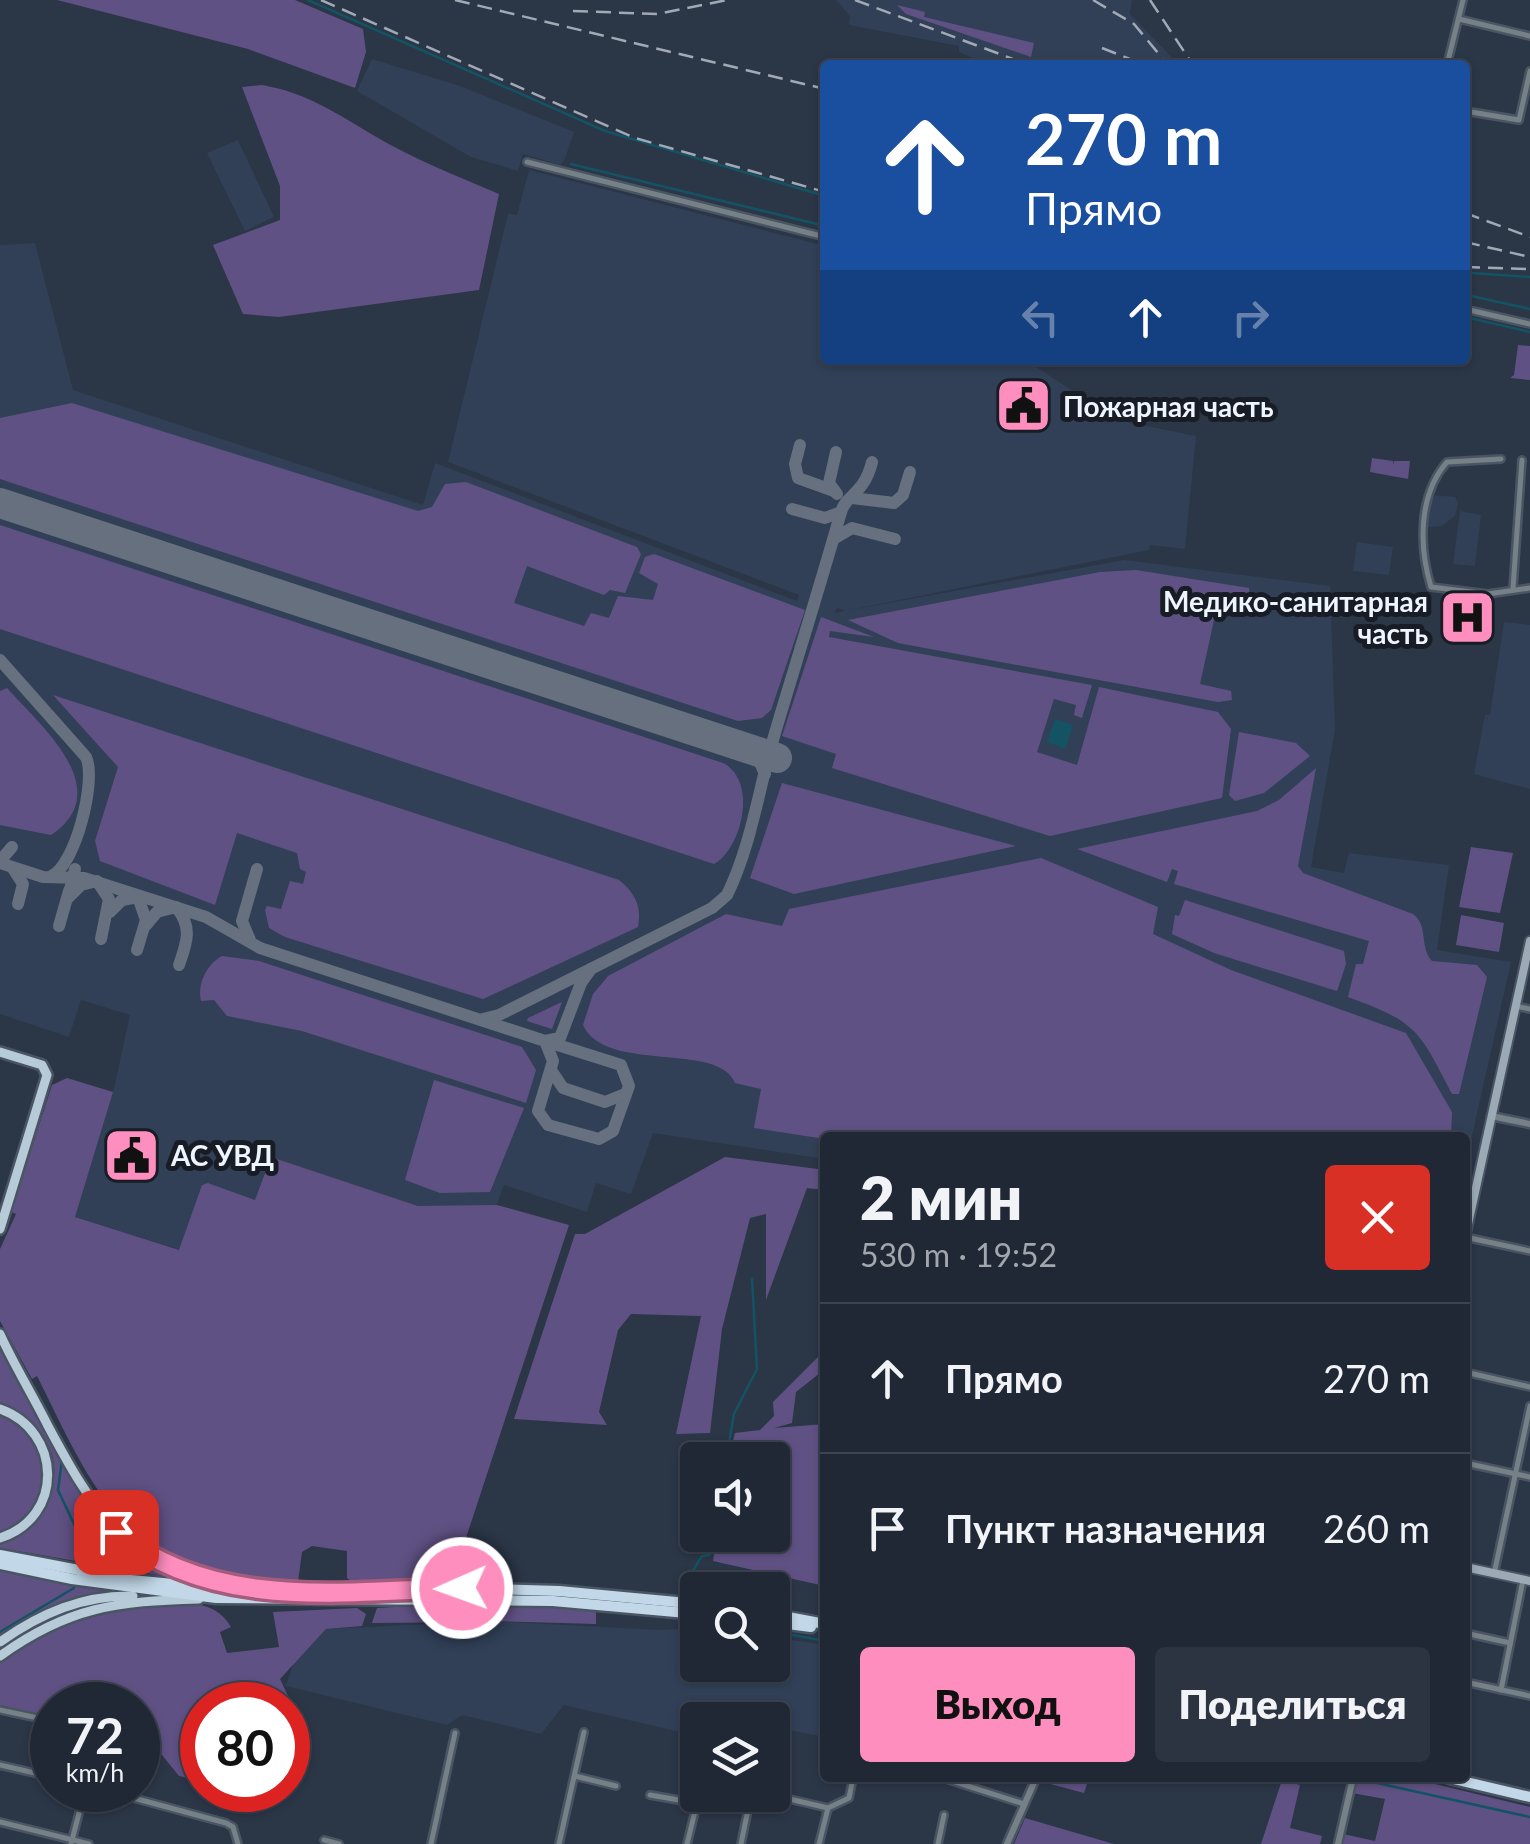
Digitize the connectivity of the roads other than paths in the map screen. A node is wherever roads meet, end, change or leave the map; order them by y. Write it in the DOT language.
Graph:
graph roads {
  1 [pos="1463,0"];
  2 [pos="1459,19"];
  3 [pos="1530,36"];
  4 [pos="1449,60"];
  5 [pos="1530,71"];
  6 [pos="1470,112"];
  7 [pos="527,162"];
  8 [pos="820,236"];
  9 [pos="1470,310"];
  10 [pos="1530,324"];
  11 [pos="1501,459"];
  12 [pos="1522,460"];
  13 [pos="1512,588"];
  14 [pos="1530,588"];
  15 [pos="1530,941"];
  16 [pos="1515,1006"];
  17 [pos="1530,1010"];
  18 [pos="0,1052"];
  19 [pos="1491,1116"];
  20 [pos="1530,1124"];
  21 [pos="1470,1215"];
  22 [pos="1,1224"];
  23 [pos="1470,1239"];
  24 [pos="1530,1251"];
  25 [pos="0,1334"];
  26 [pos="1470,1373"];
  27 [pos="1530,1387"];
  28 [pos="1530,1406"];
  29 [pos="0,1408"];
  30 [pos="1470,1464"];
  31 [pos="1515,1473"];
  32 [pos="1530,1477"];
  33 [pos="0,1538"];
  34 [pos="0,1555"];
  35 [pos="0,1564"];
  36 [pos="1470,1567"];
  37 [pos="1494,1574"];
  38 [pos="1527,1580"];
  39 [pos="372,1590"];
  40 [pos="276,1591"];
  41 [pos="519,1595"];
  42 [pos="216,1598"];
  43 [pos="407,1600"];
  44 [pos="680,1603"];
  45 [pos="680,1612"];
  46 [pos="790,1618"];
  47 [pos="790,1624"];
  48 [pos="820,1626"];
  49 [pos="820,1627"];
  50 [pos="1470,1634"];
  51 [pos="0,1642"];
  52 [pos="1510,1643"];
  53 [pos="0,1656"];
  54 [pos="1470,1683"];
  55 [pos="1501,1690"];
  56 [pos="1530,1696"];
  57 [pos="0,1710"];
  58 [pos="30,1716"];
  59 [pos="584,1732"];
  60 [pos="455,1733"];
  61 [pos="0,1766"];
  62 [pos="30,1773"];
  63 [pos="575,1776"];
  64 [pos="1470,1777"];
  65 [pos="852,1782"];
  66 [pos="955,1782"];
  67 [pos="1034,1782"];
  68 [pos="1352,1782"];
  69 [pos="1468,1782"];
  70 [pos="616,1786"];
  71 [pos="650,1795"];
  72 [pos="1530,1795"];
  73 [pos="680,1798"];
  74 [pos="790,1799"];
  75 [pos="1024,1804"];
  76 [pos="160,1805"];
  77 [pos="828,1808"];
  78 [pos="79,1812"];
  79 [pos="695,1812"];
  80 [pos="748,1812"];
  81 [pos="944,1816"];
  82 [pos="0,1822"];
  83 [pos="324,1840"];
  84 [pos="72,1842"];
  85 [pos="89,1844"];
  86 [pos="238,1844"];
  87 [pos="339,1844"];
  88 [pos="432,1844"];
  89 [pos="559,1844"];
  90 [pos="686,1844"];
  91 [pos="741,1844"];
  92 [pos="820,1844"];
  93 [pos="938,1844"];
  94 [pos="1007,1844"];
  95 [pos="1338,1844"];
  1 -- 2 [label="street"];
  2 -- 3 [label="street"];
  2 -- 4 [label="street"];
  5 -- 6 [label="street"];
  7 -- 8 [label="street"];
  9 -- 10 [label="street"];
  11 -- 13 [label="street"];
  12 -- 13 [label="street"];
  13 -- 14 [label="street"];
  15 -- 16 [label="main road"];
  16 -- 17 [label="street"];
  16 -- 19 [label="main road"];
  18 -- 22 [label="main road"];
  19 -- 20 [label="street"];
  19 -- 21 [label="main road"];
  23 -- 24 [label="street"];
  25 -- 40 [label="main road"];
  26 -- 27 [label="street"];
  28 -- 31 [label="street"];
  29 -- 33 [label="main road"];
  30 -- 31 [label="street"];
  31 -- 32 [label="street"];
  31 -- 37 [label="street"];
  34 -- 40 [label="highway"];
  35 -- 42 [label="highway"];
  36 -- 37 [label="main road"];
  37 -- 38 [label="main road"];
  38 -- 52 [label="street"];
  39 -- 40 [label="highway"];
  39 -- 41 [label="highway"];
  39 -- 43 [label="highway"];
  41 -- 43 [label="highway"];
  41 -- 44 [label="highway"];
  41 -- 45 [label="highway"];
  42 -- 43 [label="highway"];
  42 -- 51 [label="main road"];
  42 -- 53 [label="main road"];
  46 -- 48 [label="highway"];
  47 -- 49 [label="highway"];
  50 -- 52 [label="street"];
  52 -- 55 [label="street"];
  54 -- 55 [label="street"];
  55 -- 56 [label="street"];
  57 -- 58 [label="street"];
  59 -- 63 [label="street"];
  60 -- 88 [label="street"];
  61 -- 62 [label="street"];
  63 -- 70 [label="street"];
  63 -- 89 [label="street"];
  64 -- 72 [label="highway"];
  65 -- 77 [label="street"];
  66 -- 75 [label="street"];
  67 -- 75 [label="street"];
  68 -- 95 [label="street"];
  69 -- 72 [label="highway"];
  71 -- 73 [label="street"];
  74 -- 77 [label="street"];
  75 -- 94 [label="street"];
  76 -- 86 [label="street"];
  77 -- 92 [label="street"];
  78 -- 84 [label="street"];
  79 -- 90 [label="street"];
  80 -- 91 [label="street"];
  81 -- 93 [label="street"];
  82 -- 84 [label="street"];
  83 -- 87 [label="street"];
  84 -- 85 [label="street"];
}
